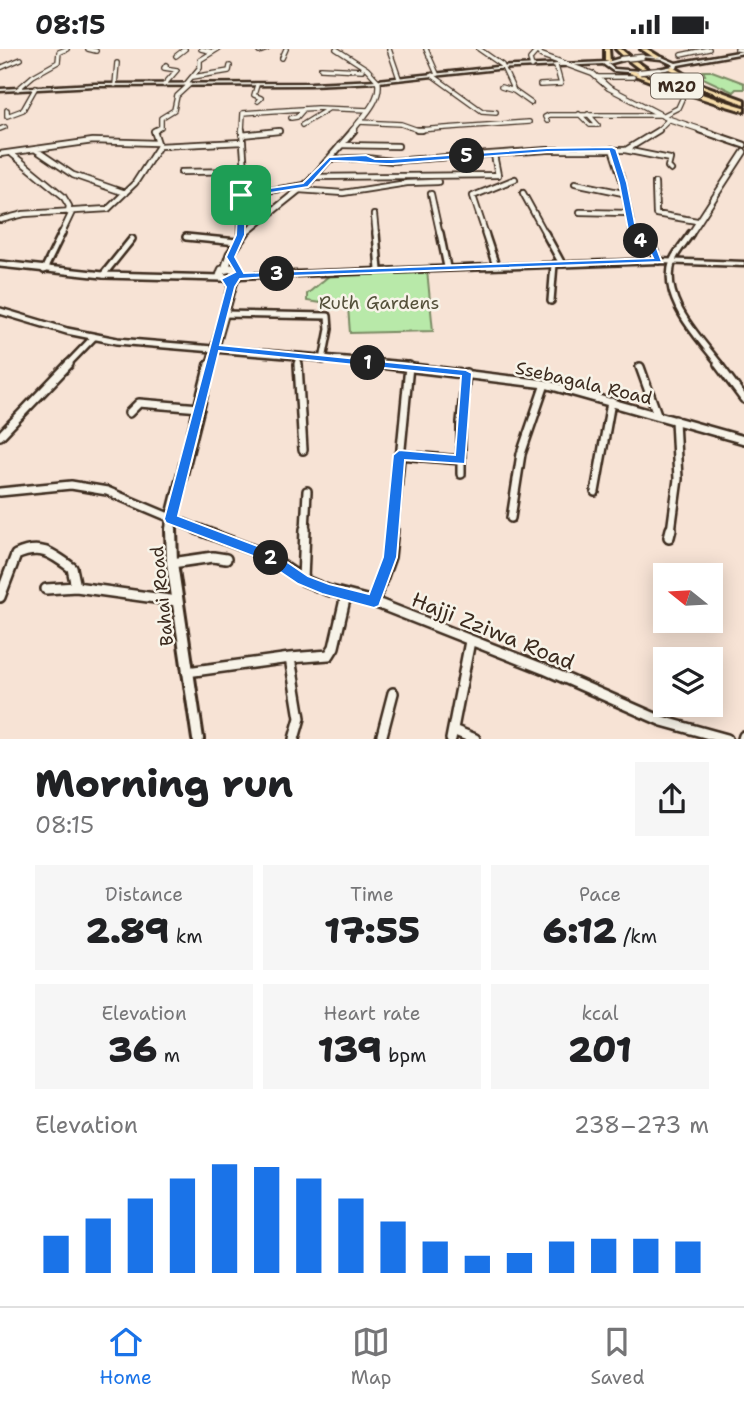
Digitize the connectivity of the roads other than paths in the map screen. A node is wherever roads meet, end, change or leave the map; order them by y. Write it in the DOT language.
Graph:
graph roads {
  1 [pos="67,49"];
  2 [pos="88,49"];
  3 [pos="185,49"];
  4 [pos="201,49"];
  5 [pos="218,49"];
  6 [pos="267,49"];
  7 [pos="286,49"];
  8 [pos="336,49"];
  9 [pos="389,49"];
  10 [pos="426,49"];
  11 [pos="479,49"];
  12 [pos="607,49"];
  13 [pos="618,49"];
  14 [pos="626,49"];
  15 [pos="643,49"];
  16 [pos="709,49"];
  17 [pos="737,49"];
  18 [pos="61,50"];
  19 [pos="536,50"];
  20 [pos="96,51"];
  21 [pos="744,51"];
  22 [pos="213,52"];
  23 [pos="259,52"];
  24 [pos="681,55"];
  25 [pos="176,56"];
  26 [pos="720,56"];
  27 [pos="642,57"];
  28 [pos="657,57"];
  29 [pos="711,57"];
  30 [pos="282,58"];
  31 [pos="21,59"];
  32 [pos="667,59"];
  33 [pos="117,63"];
  34 [pos="608,64"];
  35 [pos="166,65"];
  36 [pos="230,66"];
  37 [pos="556,66"];
  38 [pos="572,66"];
  39 [pos="674,66"];
  40 [pos="504,67"];
  41 [pos="532,67"];
  42 [pos="0,68"];
  43 [pos="321,68"];
  44 [pos="368,70"];
  45 [pos="660,70"];
  46 [pos="434,74"];
  47 [pos="632,74"];
  48 [pos="193,77"];
  49 [pos="596,77"];
  50 [pos="399,78"];
  51 [pos="378,81"];
  52 [pos="115,85"];
  53 [pos="164,85"];
  54 [pos="188,85"];
  55 [pos="257,85"];
  56 [pos="540,85"];
  57 [pos="501,86"];
  58 [pos="36,87"];
  59 [pos="18,89"];
  60 [pos="0,90"];
  61 [pos="514,91"];
  62 [pos="682,99"];
  63 [pos="258,101"];
  64 [pos="531,103"];
  65 [pos="744,107"];
  66 [pos="330,108"];
  67 [pos="304,109"];
  68 [pos="7,110"];
  69 [pos="369,110"];
  70 [pos="482,111"];
  71 [pos="496,112"];
  72 [pos="579,114"];
  73 [pos="588,114"];
  74 [pos="662,115"];
  75 [pos="291,118"];
  76 [pos="669,119"];
  77 [pos="359,121"];
  78 [pos="547,121"];
  79 [pos="529,122"];
  80 [pos="302,125"];
  81 [pos="488,125"];
  82 [pos="5,127"];
  83 [pos="0,129"];
  84 [pos="279,131"];
  85 [pos="242,135"];
  86 [pos="242,142"];
  87 [pos="158,144"];
  88 [pos="340,145"];
  89 [pos="744,145"];
  90 [pos="398,146"];
  91 [pos="612,149"];
  92 [pos="36,150"];
  93 [pos="623,150"];
  94 [pos="744,152"];
  95 [pos="0,154"];
  96 [pos="12,154"];
  97 [pos="494,155"];
  98 [pos="329,159"];
  99 [pos="671,170"];
  100 [pos="246,171"];
  101 [pos="181,172"];
  102 [pos="313,177"];
  103 [pos="515,179"];
  104 [pos="438,182"];
  105 [pos="575,183"];
  106 [pos="655,183"];
  107 [pos="305,185"];
  108 [pos="299,190"];
  109 [pos="125,193"];
  110 [pos="523,193"];
  111 [pos="624,193"];
  112 [pos="431,194"];
  113 [pos="241,195"];
  114 [pos="70,212"];
  115 [pos="580,212"];
  116 [pos="627,213"];
  117 [pos="374,215"];
  118 [pos="0,220"];
  119 [pos="697,221"];
  120 [pos="241,235"];
  121 [pos="186,237"];
  122 [pos="132,240"];
  123 [pos="237,242"];
  124 [pos="230,257"];
  125 [pos="659,261"];
  126 [pos="673,261"];
  127 [pos="0,264"];
  128 [pos="558,264"];
  129 [pos="744,264"];
  130 [pos="496,265"];
  131 [pos="447,267"];
  132 [pos="44,270"];
  133 [pos="379,270"];
  134 [pos="237,273"];
  135 [pos="258,274"];
  136 [pos="103,275"];
  137 [pos="225,277"];
  138 [pos="551,300"];
  139 [pos="0,311"];
  140 [pos="223,314"];
  141 [pos="94,337"];
  142 [pos="214,348"];
  143 [pos="298,358"];
  144 [pos="323,360"];
  145 [pos="409,366"];
  146 [pos="640,367"];
  147 [pos="466,373"];
  148 [pos="545,384"];
  149 [pos="744,399"];
  150 [pos="611,402"];
  151 [pos="200,408"];
  152 [pos="129,413"];
  153 [pos="657,414"];
  154 [pos="675,420"];
  155 [pos="0,436"];
  156 [pos="744,440"];
  157 [pos="303,450"];
  158 [pos="399,455"];
  159 [pos="461,460"];
  160 [pos="461,474"];
  161 [pos="307,491"];
  162 [pos="0,492"];
  163 [pos="595,492"];
  164 [pos="511,518"];
  165 [pos="171,519"];
  166 [pos="669,537"];
  167 [pos="226,559"];
  168 [pos="172,563"];
  169 [pos="303,580"];
  170 [pos="76,587"];
  171 [pos="46,589"];
  172 [pos="346,595"];
  173 [pos="0,597"];
  174 [pos="177,601"];
  175 [pos="374,601"];
  176 [pos="470,641"];
  177 [pos="290,658"];
  178 [pos="187,672"];
  179 [pos="393,694"];
  180 [pos="452,734"];
  181 [pos="198,739"];
  182 [pos="294,739"];
  183 [pos="381,739"];
  184 [pos="475,739"];
  185 [pos="727,739"];
  1 -- 18 [label="street"];
  2 -- 20 [label="street"];
  3 -- 25 [label="street"];
  4 -- 22 [label="street"];
  5 -- 22 [label="street"];
  6 -- 23 [label="street"];
  7 -- 30 [label="street"];
  8 -- 44 [label="street"];
  9 -- 50 [label="street"];
  10 -- 46 [label="street"];
  11 -- 40 [label="street"];
  12 -- 34 [label="highway"];
  13 -- 65 [label="highway, M20"];
  14 -- 65 [label="highway, M20"];
  15 -- 28 [label="highway"];
  16 -- 24 [label="street"];
  16 -- 26 [label="street"];
  17 -- 21 [label="street"];
  18 -- 59 [label="street"];
  19 -- 38 [label="street"];
  19 -- 41 [label="street"];
  21 -- 26 [label="main road"];
  22 -- 48 [label="street"];
  26 -- 29 [label="main road"];
  27 -- 28 [label="main road"];
  27 -- 34 [label="main road, bridge"];
  28 -- 32 [label="main road"];
  29 -- 32 [label="main road"];
  29 -- 39 [label="main road"];
  31 -- 42 [label="street"];
  32 -- 39 [label="main road"];
  33 -- 52 [label="street"];
  34 -- 38 [label="main road"];
  34 -- 47 [label="main road"];
  35 -- 53 [label="street"];
  36 -- 48 [label="street"];
  37 -- 38 [label="main road"];
  37 -- 41 [label="main road"];
  37 -- 56 [label="street"];
  38 -- 49 [label="street"];
  39 -- 45 [label="main road"];
  39 -- 65 [label="highway"];
  40 -- 41 [label="main road"];
  40 -- 46 [label="main road"];
  40 -- 61 [label="street"];
  43 -- 44 [label="street"];
  44 -- 51 [label="street"];
  45 -- 47 [label="main road, bridge"];
  46 -- 50 [label="main road"];
  46 -- 70 [label="street"];
  47 -- 49 [label="street"];
  47 -- 65 [label="highway"];
  48 -- 54 [label="street"];
  49 -- 74 [label="street"];
  50 -- 51 [label="main road"];
  51 -- 55 [label="main road"];
  51 -- 69 [label="street, Bahai Road"];
  52 -- 53 [label="main road"];
  52 -- 58 [label="main road"];
  53 -- 54 [label="main road"];
  54 -- 55 [label="main road"];
  54 -- 87 [label="street"];
  55 -- 63 [label="street"];
  57 -- 61 [label="street"];
  58 -- 59 [label="main road"];
  58 -- 68 [label="street"];
  59 -- 60 [label="main road"];
  61 -- 64 [label="street"];
  62 -- 74 [label="street"];
  66 -- 67 [label="street"];
  66 -- 69 [label="street"];
  66 -- 80 [label="street"];
  67 -- 75 [label="street"];
  67 -- 85 [label="street"];
  69 -- 77 [label="street, Bahai Road"];
  70 -- 71 [label="street"];
  70 -- 81 [label="street"];
  72 -- 73 [label="street"];
  72 -- 73 [label="street"];
  72 -- 78 [label="street"];
  73 -- 74 [label="street"];
  74 -- 76 [label="street"];
  76 -- 89 [label="street"];
  76 -- 93 [label="street"];
  77 -- 81 [label="street"];
  77 -- 88 [label="street, Bahai Road"];
  79 -- 81 [label="street"];
  82 -- 83 [label="street"];
  84 -- 85 [label="street"];
  85 -- 86 [label="street"];
  86 -- 87 [label="street"];
  86 -- 100 [label="street"];
  87 -- 92 [label="street"];
  87 -- 109 [label="street"];
  88 -- 90 [label="street"];
  88 -- 98 [label="street, Bahai Road"];
  91 -- 93 [label="street"];
  91 -- 97 [label="street"];
  91 -- 111 [label="street"];
  92 -- 96 [label="street"];
  92 -- 109 [label="street"];
  93 -- 99 [label="street"];
  94 -- 119 [label="street"];
  95 -- 96 [label="street"];
  96 -- 114 [label="street"];
  97 -- 98 [label="street"];
  97 -- 102 [label="street"];
  98 -- 102 [label="street, Bahai Road"];
  100 -- 101 [label="street"];
  100 -- 113 [label="street"];
  102 -- 107 [label="street, Bahai Road"];
  103 -- 130 [label="street"];
  104 -- 108 [label="street"];
  105 -- 111 [label="street"];
  106 -- 119 [label="street"];
  107 -- 108 [label="street, Bahai Road"];
  107 -- 113 [label="street"];
  108 -- 120 [label="street, Bahai Road"];
  109 -- 114 [label="street"];
  110 -- 128 [label="street"];
  111 -- 116 [label="street"];
  112 -- 131 [label="street"];
  113 -- 120 [label="street"];
  114 -- 118 [label="street"];
  114 -- 132 [label="street"];
  115 -- 116 [label="street"];
  116 -- 125 [label="street"];
  117 -- 133 [label="street"];
  119 -- 126 [label="street"];
  120 -- 123 [label="street, Bahai Road"];
  121 -- 123 [label="street"];
  122 -- 136 [label="street"];
  123 -- 124 [label="street, Bahai Road"];
  124 -- 134 [label="street"];
  124 -- 137 [label="street, Bahai Road"];
  125 -- 126 [label="main road"];
  125 -- 128 [label="main road"];
  126 -- 129 [label="main road"];
  126 -- 149 [label="street"];
  127 -- 132 [label="street"];
  128 -- 130 [label="main road"];
  128 -- 138 [label="street"];
  130 -- 131 [label="main road"];
  131 -- 133 [label="main road"];
  132 -- 136 [label="street"];
  133 -- 135 [label="main road"];
  134 -- 135 [label="main road"];
  134 -- 137 [label="street, Bahai Road"];
  134 -- 137 [label="street"];
  136 -- 137 [label="street"];
  137 -- 140 [label="street, Bahai Road"];
  139 -- 141 [label="street, Ssebagala Road"];
  140 -- 142 [label="street, Bahai Road"];
  140 -- 144 [label="street"];
  141 -- 142 [label="street, Ssebagala Road"];
  141 -- 155 [label="street"];
  142 -- 143 [label="street, Ssebagala Road"];
  142 -- 151 [label="street, Bahai Road"];
  143 -- 144 [label="street, Ssebagala Road"];
  143 -- 157 [label="street"];
  144 -- 145 [label="street, Ssebagala Road"];
  145 -- 147 [label="street, Ssebagala Road"];
  145 -- 158 [label="street"];
  146 -- 153 [label="street"];
  147 -- 148 [label="street, Ssebagala Road"];
  147 -- 159 [label="street"];
  148 -- 150 [label="street, Ssebagala Road"];
  148 -- 164 [label="street"];
  150 -- 153 [label="street, Ssebagala Road"];
  150 -- 163 [label="street"];
  151 -- 152 [label="street"];
  151 -- 165 [label="street, Bahai Road"];
  153 -- 154 [label="street, Ssebagala Road"];
  154 -- 156 [label="street, Ssebagala Road"];
  154 -- 166 [label="street"];
  158 -- 159 [label="street"];
  158 -- 175 [label="street"];
  159 -- 160 [label="street"];
  161 -- 169 [label="street"];
  162 -- 165 [label="street, Hajji Zziwa Road"];
  165 -- 168 [label="street, Bahai Road"];
  165 -- 169 [label="street, Hajji Zziwa Road"];
  167 -- 168 [label="street"];
  168 -- 174 [label="street, Bahai Road"];
  169 -- 172 [label="street, Hajji Zziwa Road"];
  170 -- 171 [label="street"];
  170 -- 173 [label="street"];
  170 -- 174 [label="street"];
  172 -- 175 [label="street, Hajji Zziwa Road"];
  172 -- 177 [label="street"];
  174 -- 178 [label="street, Bahai Road"];
  175 -- 176 [label="street, Hajji Zziwa Road"];
  176 -- 180 [label="street"];
  176 -- 185 [label="street, Hajji Zziwa Road"];
  177 -- 178 [label="street"];
  177 -- 182 [label="street"];
  178 -- 181 [label="street, Bahai Road"];
  179 -- 183 [label="street"];
  180 -- 184 [label="street"];
}
